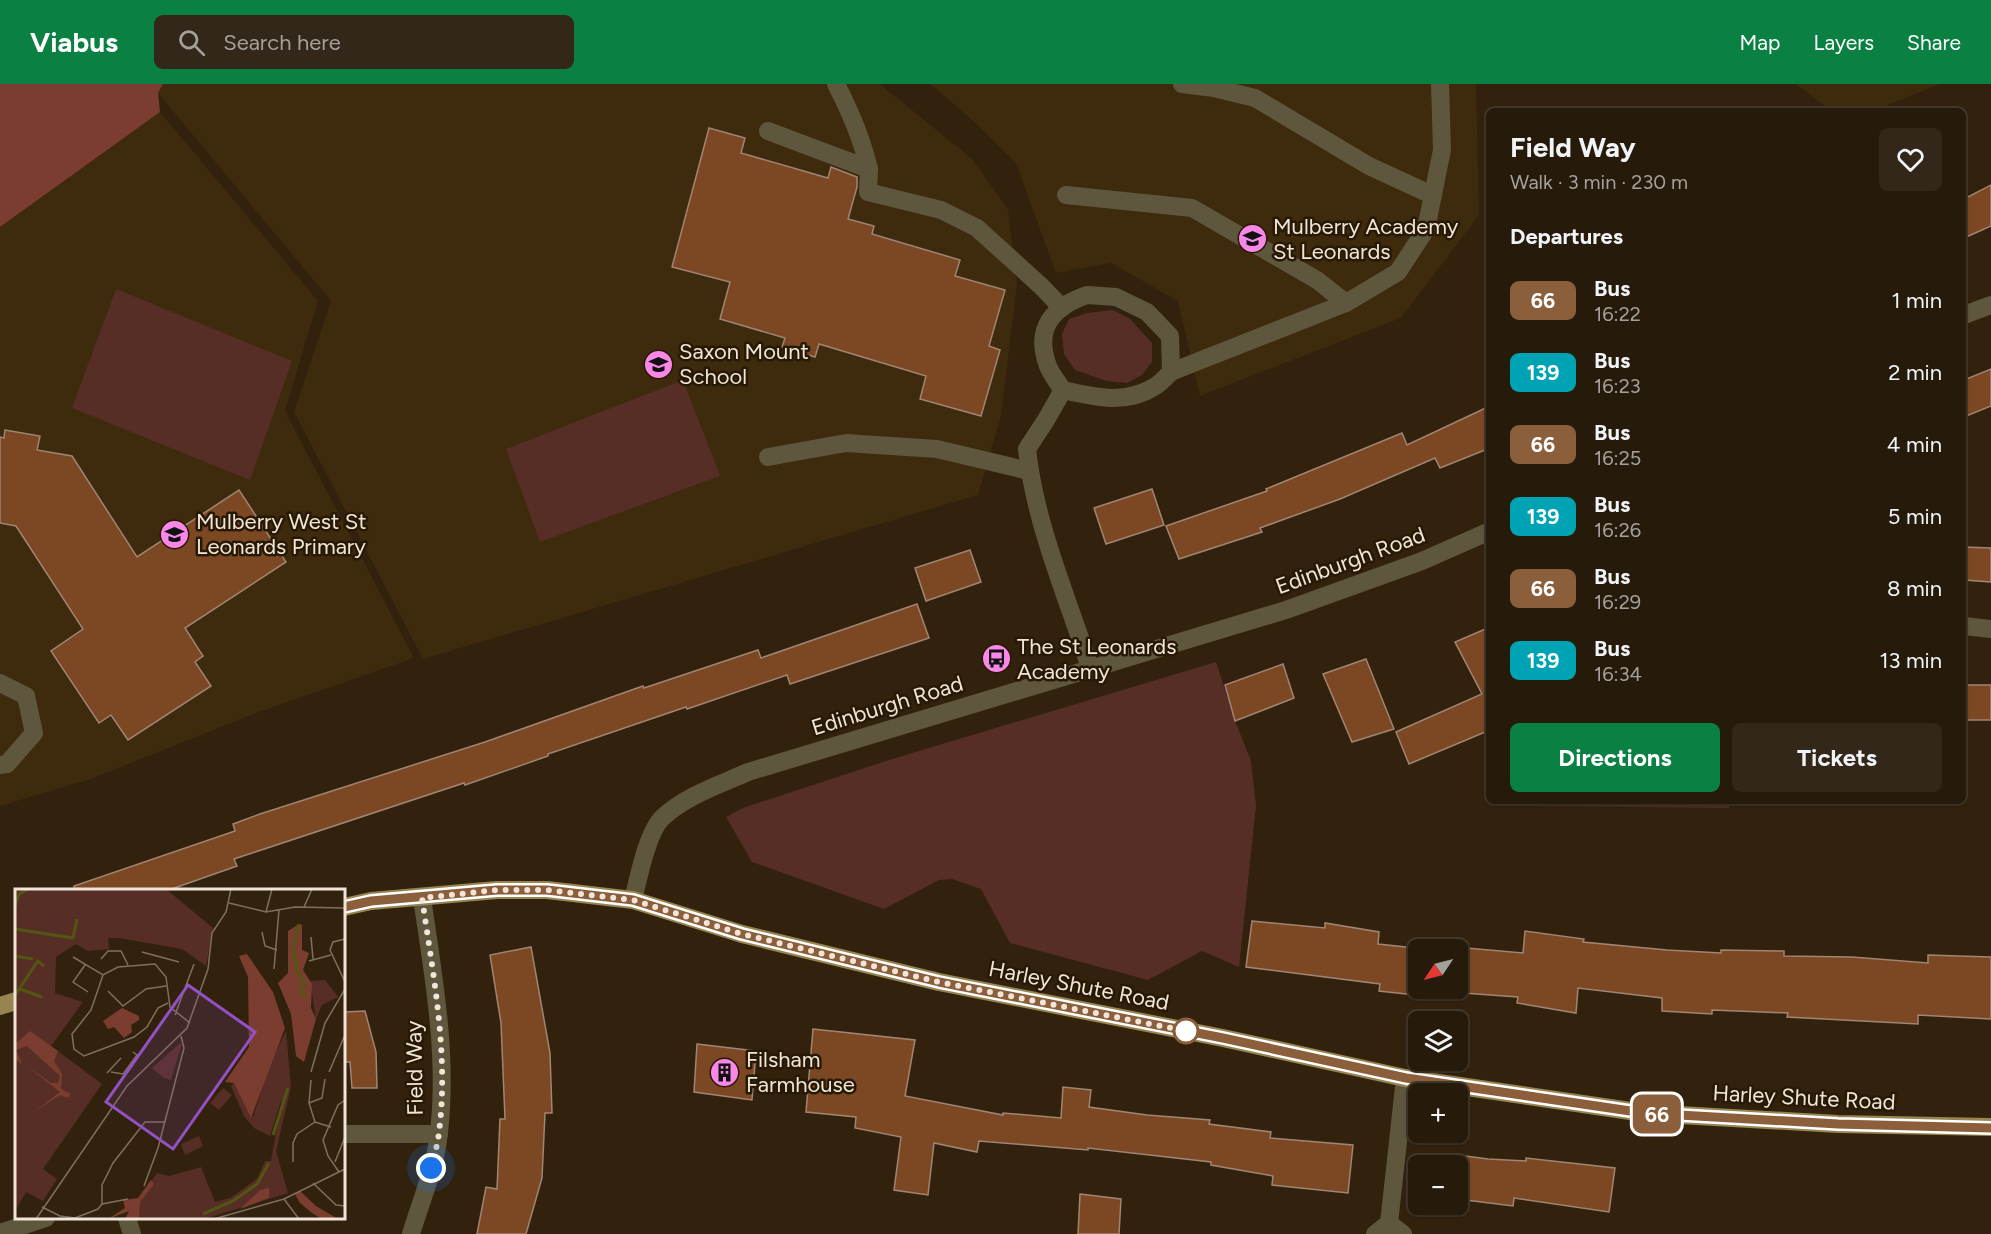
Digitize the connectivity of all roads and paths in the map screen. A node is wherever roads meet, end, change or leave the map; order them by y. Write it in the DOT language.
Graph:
graph roads {
  1 [pos="836,84"];
  2 [pos="1182,84"];
  3 [pos="1440,84"];
  4 [pos="768,131"];
  5 [pos="868,170"];
  6 [pos="1066,195"];
  7 [pos="1432,195"];
  8 [pos="1346,303"];
  9 [pos="1991,305"];
  10 [pos="1062,309"];
  11 [pos="1966,314"];
  12 [pos="1171,372"];
  13 [pos="1063,390"];
  14 [pos="768,457"];
  15 [pos="1029,471"];
  16 [pos="1486,533"];
  17 [pos="1966,626"];
  18 [pos="1991,629"];
  19 [pos="1090,668"];
  20 [pos="0,683"];
  21 [pos="0,765"];
  22 [pos="422,898"];
  23 [pos="633,900"];
  24 [pos="345,907"];
  25 [pos="15,1001"];
  26 [pos="0,1006"];
  27 [pos="1406,1078"];
  28 [pos="1991,1128"];
  29 [pos="345,1134"];
  30 [pos="439,1134"];
  31 [pos="43,1219"];
  32 [pos="127,1219"];
  33 [pos="1389,1230"];
  34 [pos="0,1233"];
  35 [pos="132,1234"];
  36 [pos="411,1234"];
  1 -- 5 [label="street"];
  2 -- 7 [label="street"];
  3 -- 7 [label="street"];
  4 -- 5 [label="street"];
  5 -- 10 [label="street"];
  6 -- 8 [label="street"];
  7 -- 8 [label="street"];
  8 -- 12 [label="street"];
  9 -- 11 [label="street"];
  10 -- 12 [label="street"];
  10 -- 13 [label="street"];
  12 -- 13 [label="street"];
  13 -- 15 [label="street"];
  14 -- 15 [label="street"];
  15 -- 19 [label="street"];
  16 -- 19 [label="street, Edinburgh Road"];
  17 -- 18 [label="street"];
  19 -- 23 [label="street, Edinburgh Road"];
  20 -- 21 [label="street"];
  22 -- 23 [label="main road, Harley Shute Road"];
  22 -- 24 [label="main road, Harley Shute Road"];
  22 -- 30 [label="street, Field Way"];
  23 -- 27 [label="main road, Harley Shute Road"];
  25 -- 26 [label="main road"];
  27 -- 28 [label="main road, Harley Shute Road"];
  27 -- 33 [label="street"];
  29 -- 30 [label="street"];
  30 -- 36 [label="street, Field Way"];
  31 -- 34 [label="street"];
  32 -- 35 [label="street"];
}
